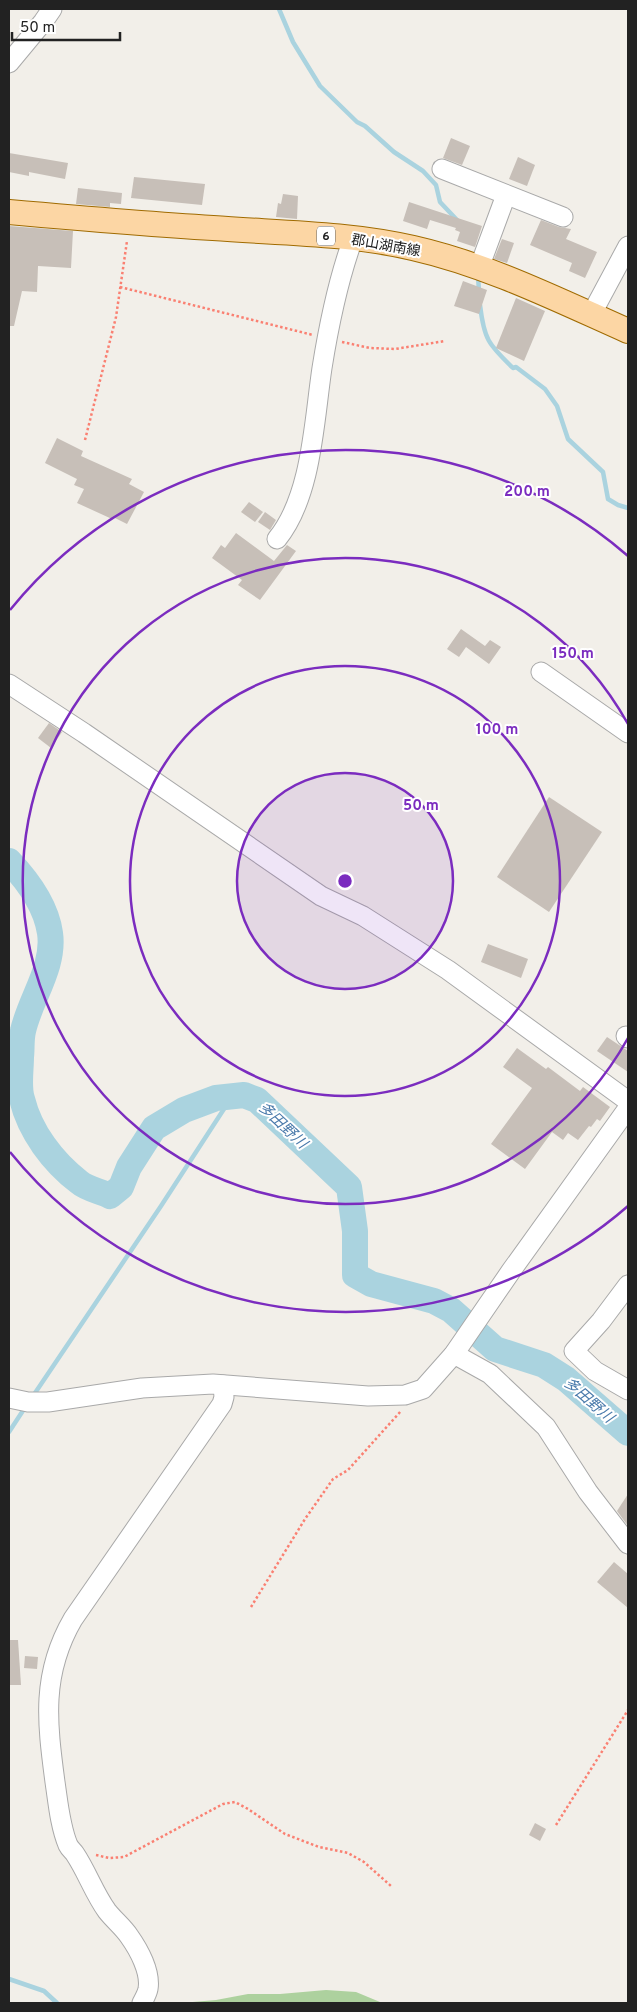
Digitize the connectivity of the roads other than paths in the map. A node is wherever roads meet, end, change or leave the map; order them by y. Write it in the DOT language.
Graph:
graph roads {
  1 [pos="52,9"];
  2 [pos="9,63"];
  3 [pos="442,169"];
  4 [pos="506,194"];
  5 [pos="9,212"];
  6 [pos="562,217"];
  7 [pos="353,239"];
  8 [pos="628,246"];
  9 [pos="479,268"];
  10 [pos="591,315"];
  11 [pos="628,331"];
  12 [pos="277,539"];
  13 [pos="541,672"];
  14 [pos="9,684"];
  15 [pos="628,733"];
  16 [pos="628,1101"];
  17 [pos="628,1108"];
  18 [pos="628,1285"];
  19 [pos="454,1354"];
  20 [pos="223,1385"];
  21 [pos="628,1390"];
  22 [pos="10,1401"];
  23 [pos="628,1544"];
  24 [pos="142,2003"];
  1 -- 2 [label="street"];
  3 -- 4 [label="street"];
  4 -- 6 [label="street"];
  4 -- 9 [label="street"];
  5 -- 7 [label="main road, 郡山湖南線 / 6"];
  7 -- 9 [label="main road, 郡山湖南線 / 6"];
  7 -- 12 [label="street"];
  8 -- 10 [label="street"];
  9 -- 10 [label="main road, 郡山湖南線 / 6"];
  10 -- 11 [label="main road, 郡山湖南線 / 6"];
  13 -- 15 [label="street"];
  14 -- 16 [label="street"];
  17 -- 19 [label="street"];
  18 -- 21 [label="street"];
  19 -- 20 [label="street"];
  19 -- 23 [label="street"];
  20 -- 22 [label="street"];
  20 -- 24 [label="street"];
}
